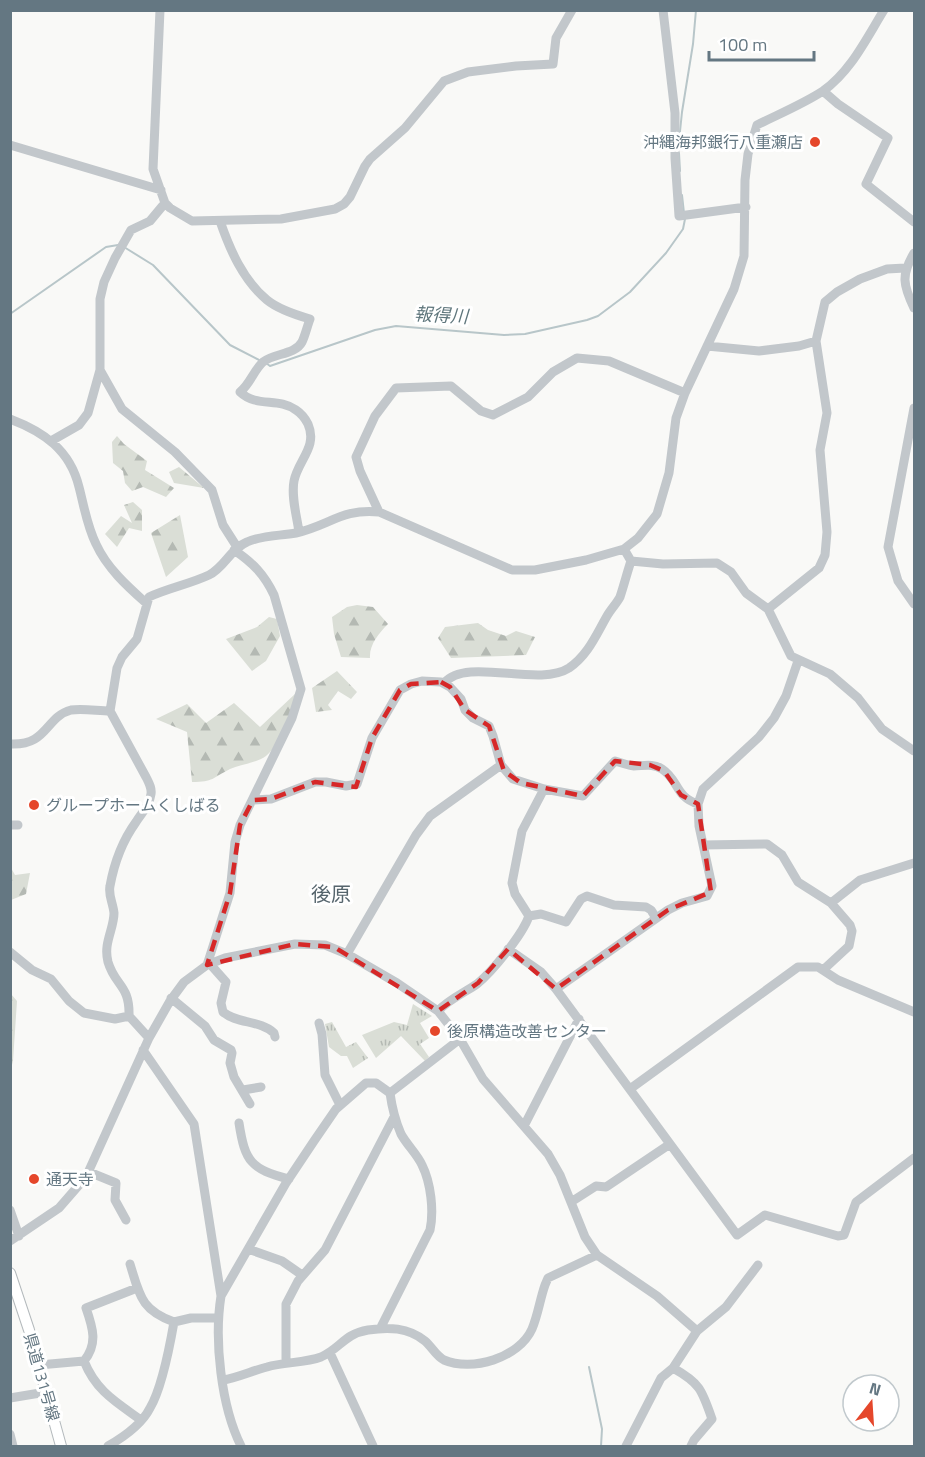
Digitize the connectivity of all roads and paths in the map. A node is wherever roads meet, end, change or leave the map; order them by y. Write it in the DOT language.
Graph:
graph roads {
  1 [pos="160,10"];
  2 [pos="572,10"];
  3 [pos="663,10"];
  4 [pos="884,10"];
  5 [pos="823,91"];
  6 [pos="10,145"];
  7 [pos="161,190"];
  8 [pos="165,203"];
  9 [pos="746,207"];
  10 [pos="220,221"];
  11 [pos="915,222"];
  12 [pos="915,253"];
  13 [pos="905,268"];
  14 [pos="915,308"];
  15 [pos="816,340"];
  16 [pos="707,346"];
  17 [pos="100,370"];
  18 [pos="685,393"];
  19 [pos="915,408"];
  20 [pos="10,419"];
  21 [pos="51,441"];
  22 [pos="379,512"];
  23 [pos="299,532"];
  24 [pos="235,549"];
  25 [pos="624,549"];
  26 [pos="631,561"];
  27 [pos="146,603"];
  28 [pos="915,604"];
  29 [pos="768,609"];
  30 [pos="798,660"];
  31 [pos="444,683"];
  32 [pos="110,711"];
  33 [pos="10,744"];
  34 [pos="915,751"];
  35 [pos="501,765"];
  36 [pos="544,789"];
  37 [pos="253,800"];
  38 [pos="698,804"];
  39 [pos="703,845"];
  40 [pos="915,862"];
  41 [pos="831,903"];
  42 [pos="529,916"];
  43 [pos="656,918"];
  44 [pos="508,949"];
  45 [pos="10,952"];
  46 [pos="347,954"];
  47 [pos="208,965"];
  48 [pos="823,970"];
  49 [pos="556,989"];
  50 [pos="171,998"];
  51 [pos="438,1011"];
  52 [pos="915,1012"];
  53 [pos="129,1016"];
  54 [pos="579,1019"];
  55 [pos="319,1023"];
  56 [pos="275,1037"];
  57 [pos="149,1038"];
  58 [pos="460,1039"];
  59 [pos="143,1050"];
  60 [pos="261,1087"];
  61 [pos="630,1089"];
  62 [pos="243,1090"];
  63 [pos="390,1093"];
  64 [pos="250,1104"];
  65 [pos="340,1105"];
  66 [pos="394,1117"];
  67 [pos="239,1123"];
  68 [pos="524,1126"];
  69 [pos="670,1144"];
  70 [pos="915,1158"];
  71 [pos="89,1172"];
  72 [pos="289,1179"];
  73 [pos="571,1202"];
  74 [pos="10,1210"];
  75 [pos="126,1220"];
  76 [pos="15,1238"];
  77 [pos="248,1249"];
  78 [pos="597,1255"];
  79 [pos="130,1264"];
  80 [pos="759,1265"];
  81 [pos="10,1273"];
  82 [pos="302,1275"];
  83 [pos="137,1288"];
  84 [pos="220,1296"];
  85 [pos="218,1318"];
  86 [pos="174,1322"];
  87 [pos="380,1329"];
  88 [pos="697,1331"];
  89 [pos="330,1353"];
  90 [pos="84,1361"];
  91 [pos="286,1363"];
  92 [pos="39,1365"];
  93 [pos="673,1368"];
  94 [pos="224,1380"];
  95 [pos="46,1392"];
  96 [pos="10,1398"];
  97 [pos="141,1420"];
  98 [pos="10,1434"];
  99 [pos="13,1446"];
  100 [pos="62,1446"];
  101 [pos="108,1446"];
  102 [pos="241,1446"];
  103 [pos="373,1446"];
  104 [pos="626,1446"];
  105 [pos="692,1446"];
  1 -- 7 [label="street"];
  2 -- 10 [label="street"];
  3 -- 9 [label="street"];
  4 -- 5 [label="street"];
  5 -- 9 [label="street"];
  5 -- 11 [label="street"];
  6 -- 7 [label="street"];
  7 -- 8 [label="street"];
  8 -- 10 [label="street"];
  8 -- 17 [label="street"];
  9 -- 16 [label="street"];
  10 -- 23 [label="street"];
  12 -- 13 [label="street"];
  13 -- 14 [label="street"];
  13 -- 15 [label="street"];
  15 -- 16 [label="street"];
  15 -- 29 [label="street"];
  16 -- 18 [label="street"];
  17 -- 21 [label="street"];
  17 -- 24 [label="street"];
  18 -- 22 [label="street"];
  18 -- 25 [label="street"];
  19 -- 28 [label="street"];
  20 -- 21 [label="street"];
  21 -- 27 [label="street"];
  22 -- 23 [label="street"];
  22 -- 25 [label="street"];
  23 -- 24 [label="street"];
  24 -- 27 [label="street"];
  24 -- 37 [label="street"];
  25 -- 26 [label="street"];
  26 -- 29 [label="street"];
  26 -- 31 [label="street"];
  27 -- 32 [label="street"];
  29 -- 30 [label="street"];
  30 -- 34 [label="street"];
  30 -- 38 [label="street"];
  31 -- 35 [label="street"];
  31 -- 37 [label="street"];
  32 -- 33 [label="street"];
  32 -- 53 [label="street"];
  35 -- 36 [label="street"];
  35 -- 46 [label="street"];
  36 -- 38 [label="street"];
  36 -- 42 [label="street"];
  37 -- 47 [label="street"];
  38 -- 39 [label="street"];
  39 -- 41 [label="street"];
  39 -- 43 [label="street"];
  40 -- 41 [label="street"];
  41 -- 48 [label="street"];
  42 -- 43 [label="street"];
  42 -- 44 [label="street"];
  43 -- 49 [label="street"];
  44 -- 49 [label="street"];
  44 -- 51 [label="street"];
  45 -- 53 [label="street"];
  46 -- 47 [label="street"];
  46 -- 51 [label="street"];
  47 -- 50 [label="street"];
  47 -- 56 [label="street"];
  48 -- 52 [label="street"];
  48 -- 61 [label="street"];
  49 -- 54 [label="street"];
  50 -- 57 [label="street"];
  50 -- 62 [label="street"];
  51 -- 58 [label="street"];
  53 -- 57 [label="street"];
  54 -- 61 [label="street"];
  54 -- 68 [label="street"];
  55 -- 65 [label="street"];
  57 -- 59 [label="street"];
  58 -- 63 [label="street"];
  58 -- 68 [label="street"];
  59 -- 71 [label="street"];
  59 -- 84 [label="street"];
  60 -- 62 [label="street"];
  61 -- 69 [label="street"];
  62 -- 64 [label="street"];
  63 -- 65 [label="street"];
  63 -- 66 [label="street"];
  65 -- 72 [label="street"];
  66 -- 82 [label="street"];
  66 -- 87 [label="street"];
  67 -- 72 [label="street"];
  68 -- 73 [label="street"];
  69 -- 70 [label="street"];
  69 -- 73 [label="street"];
  71 -- 75 [label="street"];
  71 -- 76 [label="street"];
  72 -- 77 [label="street"];
  73 -- 78 [label="street"];
  74 -- 76 [label="street"];
  77 -- 82 [label="street"];
  77 -- 84 [label="street"];
  78 -- 87 [label="street"];
  78 -- 88 [label="street"];
  79 -- 83 [label="street"];
  80 -- 88 [label="street"];
  81 -- 92 [label="main road, 県道131号線"];
  82 -- 91 [label="street"];
  83 -- 86 [label="street"];
  83 -- 90 [label="street"];
  84 -- 85 [label="street"];
  85 -- 86 [label="street"];
  85 -- 94 [label="street"];
  86 -- 97 [label="street"];
  87 -- 89 [label="street"];
  88 -- 93 [label="street"];
  89 -- 91 [label="street"];
  89 -- 103 [label="street"];
  90 -- 92 [label="street"];
  90 -- 97 [label="street"];
  91 -- 94 [label="street"];
  92 -- 95 [label="main road, 県道131号線"];
  93 -- 104 [label="street"];
  93 -- 105 [label="street"];
  94 -- 102 [label="street"];
  95 -- 96 [label="street"];
  95 -- 100 [label="main road, 県道131号線"];
  97 -- 101 [label="street"];
  98 -- 99 [label="street"];
}
